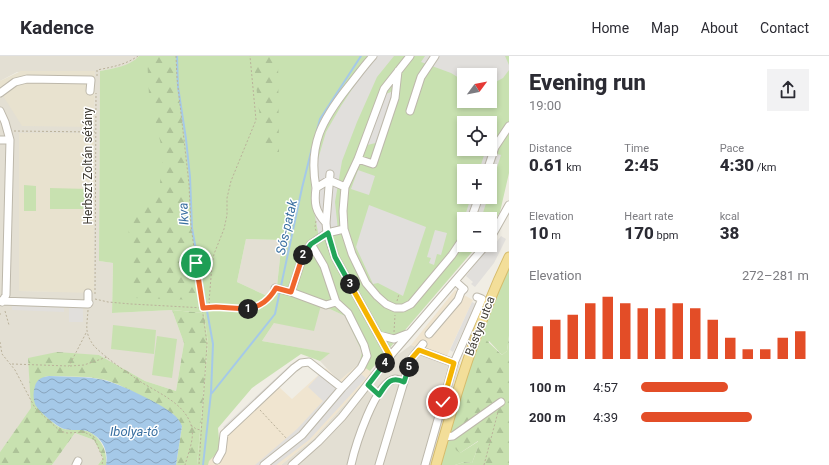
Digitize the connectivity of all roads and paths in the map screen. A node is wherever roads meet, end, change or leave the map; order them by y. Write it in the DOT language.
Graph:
graph roads {
  1 [pos="138,56"];
  2 [pos="176,56"];
  3 [pos="250,56"];
  4 [pos="373,56"];
  5 [pos="410,56"];
  6 [pos="435,56"];
  7 [pos="398,71"];
  8 [pos="97,78"];
  9 [pos="93,92"];
  10 [pos="0,93"];
  11 [pos="0,111"];
  12 [pos="410,111"];
  13 [pos="509,126"];
  14 [pos="8,132"];
  15 [pos="96,132"];
  16 [pos="0,140"];
  17 [pos="10,140"];
  18 [pos="358,160"];
  19 [pos="489,164"];
  20 [pos="329,177"];
  21 [pos="345,187"];
  22 [pos="316,188"];
  23 [pos="509,206"];
  24 [pos="318,214"];
  25 [pos="326,223"];
  26 [pos="497,227"];
  27 [pos="344,229"];
  28 [pos="328,233"];
  29 [pos="319,238"];
  30 [pos="311,244"];
  31 [pos="457,248"];
  32 [pos="480,252"];
  33 [pos="509,258"];
  34 [pos="455,282"];
  35 [pos="281,289"];
  36 [pos="88,294"];
  37 [pos="399,294"];
  38 [pos="479,298"];
  39 [pos="1,302"];
  40 [pos="90,302"];
  41 [pos="336,302"];
  42 [pos="216,307"];
  43 [pos="203,308"];
  44 [pos="395,308"];
  45 [pos="0,311"];
  46 [pos="5,311"];
  47 [pos="0,315"];
  48 [pos="9,325"];
  49 [pos="412,330"];
  50 [pos="86,332"];
  51 [pos="429,334"];
  52 [pos="379,335"];
  53 [pos="394,337"];
  54 [pos="0,342"];
  55 [pos="423,344"];
  56 [pos="419,350"];
  57 [pos="107,356"];
  58 [pos="390,356"];
  59 [pos="454,363"];
  60 [pos="11,364"];
  61 [pos="69,366"];
  62 [pos="404,382"];
  63 [pos="368,385"];
  64 [pos="342,388"];
  65 [pos="379,395"];
  66 [pos="501,402"];
  67 [pos="255,405"];
  68 [pos="191,425"];
  69 [pos="201,430"];
  70 [pos="444,437"];
  71 [pos="291,443"];
  72 [pos="217,460"];
  73 [pos="102,465"];
  74 [pos="185,465"];
  75 [pos="198,465"];
  76 [pos="264,465"];
  77 [pos="292,465"];
  78 [pos="351,465"];
  79 [pos="379,465"];
  80 [pos="425,465"];
  81 [pos="436,465"];
  82 [pos="484,465"];
  1 -- 8 [label="path"];
  2 -- 43 [label="path"];
  3 -- 42 [label="path"];
  4 -- 22 [label="street"];
  5 -- 7 [label="street"];
  6 -- 12 [label="street"];
  7 -- 18 [label="street"];
  7 -- 18 [label="street"];
  9 -- 10 [label="street"];
  9 -- 15 [label="path, Herbszt Zoltán sétány"];
  11 -- 14 [label="street"];
  13 -- 19 [label="street"];
  14 -- 15 [label="path"];
  14 -- 17 [label="street"];
  15 -- 40 [label="path, Herbszt Zoltán sétány"];
  16 -- 17 [label="street"];
  17 -- 39 [label="street"];
  18 -- 21 [label="street"];
  20 -- 21 [label="street"];
  20 -- 22 [label="street"];
  20 -- 25 [label="street"];
  21 -- 27 [label="street"];
  22 -- 24 [label="street"];
  23 -- 26 [label="street"];
  24 -- 25 [label="street"];
  24 -- 29 [label="path"];
  25 -- 28 [label="street"];
  27 -- 28 [label="street"];
  27 -- 44 [label="street"];
  28 -- 29 [label="street"];
  28 -- 52 [label="street"];
  29 -- 30 [label="street"];
  30 -- 35 [label="street"];
  30 -- 41 [label="street"];
  31 -- 44 [label="street"];
  32 -- 34 [label="street"];
  33 -- 70 [label="main road, Bástya utca"];
  34 -- 49 [label="street"];
  34 -- 51 [label="street"];
  35 -- 41 [label="street"];
  35 -- 42 [label="path"];
  36 -- 40 [label="street"];
  37 -- 44 [label="path"];
  38 -- 59 [label="street"];
  39 -- 40 [label="street"];
  40 -- 43 [label="path"];
  40 -- 50 [label="path, Herbszt Zoltán sétány"];
  41 -- 64 [label="street"];
  42 -- 43 [label="path, bridge"];
  43 -- 69 [label="path"];
  44 -- 53 [label="path"];
  45 -- 47 [label="path"];
  46 -- 48 [label="path"];
  49 -- 52 [label="street"];
  49 -- 58 [label="street"];
  50 -- 57 [label="path"];
  50 -- 61 [label="path"];
  52 -- 58 [label="street"];
  54 -- 60 [label="path"];
  55 -- 56 [label="street"];
  56 -- 59 [label="street"];
  56 -- 62 [label="street"];
  57 -- 61 [label="path"];
  57 -- 68 [label="path"];
  58 -- 63 [label="street"];
  59 -- 80 [label="street"];
  60 -- 61 [label="path"];
  60 -- 73 [label="path"];
  62 -- 65 [label="street"];
  62 -- 79 [label="street"];
  63 -- 65 [label="street"];
  63 -- 77 [label="street"];
  64 -- 67 [label="street"];
  64 -- 71 [label="street"];
  65 -- 78 [label="street"];
  66 -- 70 [label="street"];
  66 -- 82 [label="path"];
  67 -- 71 [label="path"];
  67 -- 72 [label="street"];
  68 -- 69 [label="path"];
  68 -- 74 [label="path"];
  69 -- 75 [label="path"];
  70 -- 81 [label="main road, Bástya utca"];
  71 -- 76 [label="street"];
}
